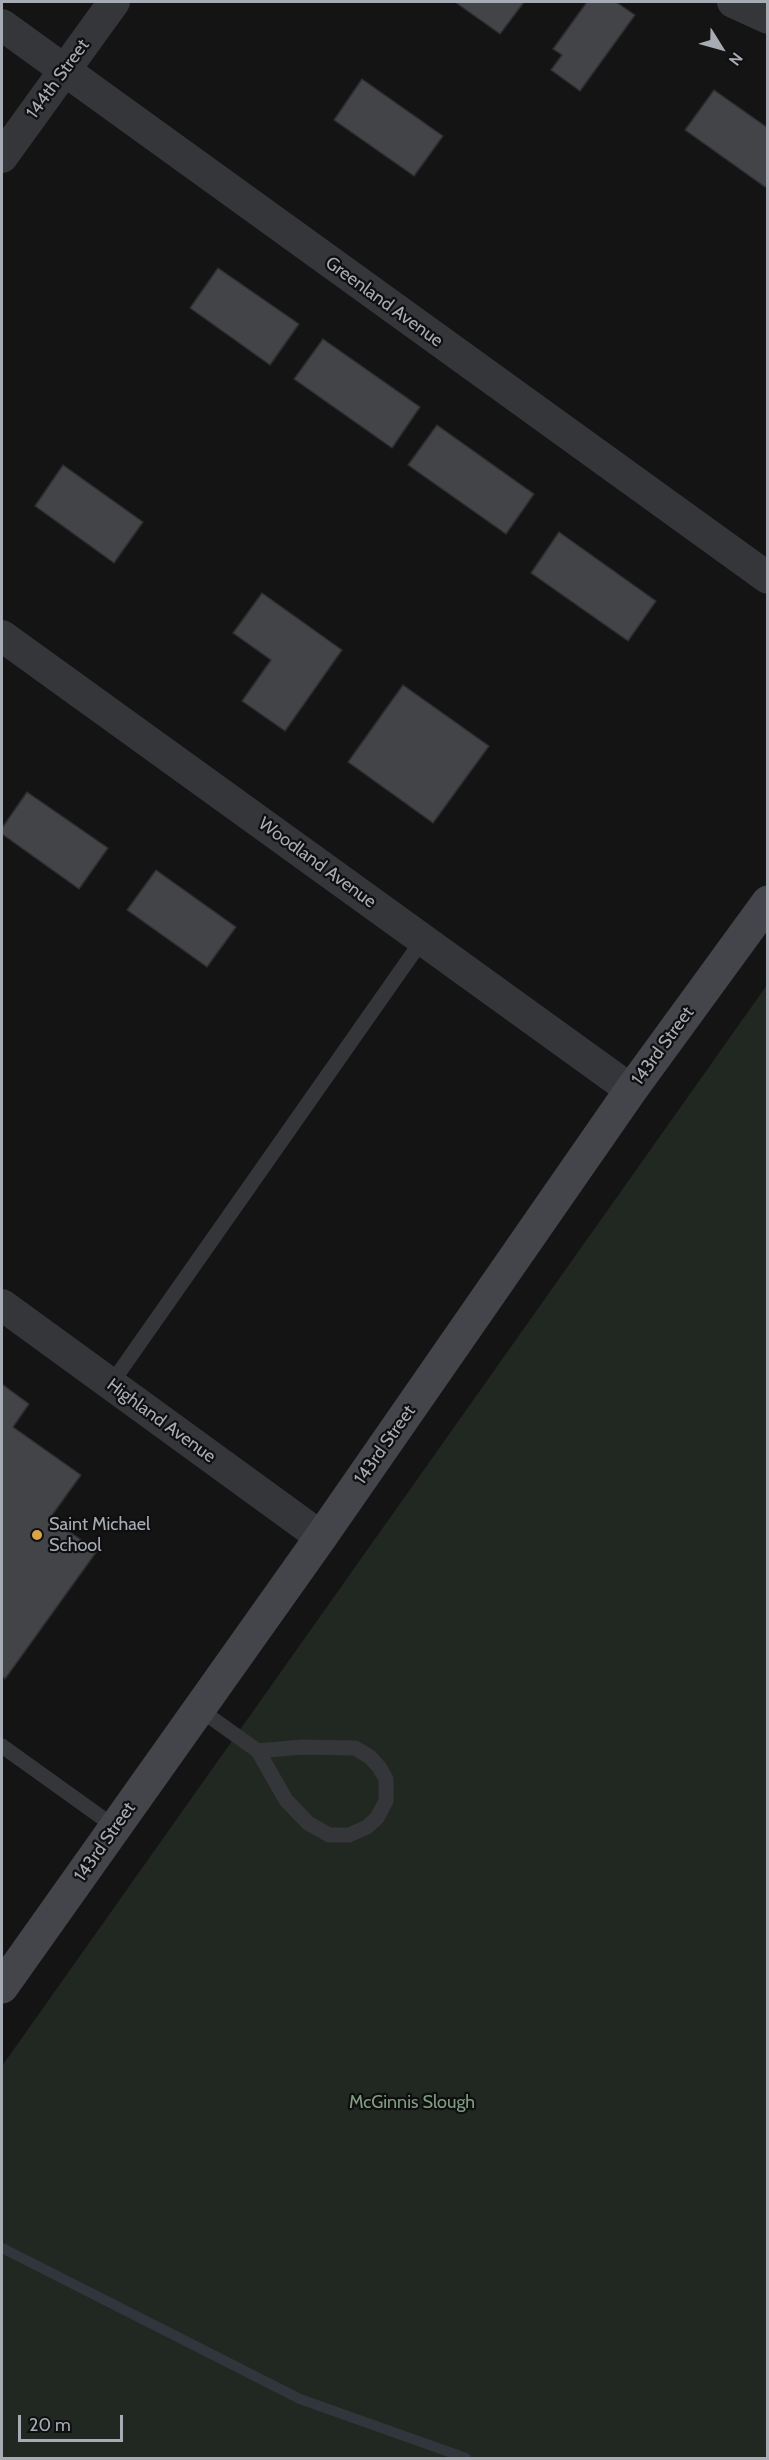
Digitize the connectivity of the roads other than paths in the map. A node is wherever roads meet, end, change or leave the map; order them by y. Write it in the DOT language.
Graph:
graph roads {
  1 [pos="114,2"];
  2 [pos="733,2"];
  3 [pos="768,18"];
  4 [pos="2,25"];
  5 [pos="64,71"];
  6 [pos="2,157"];
  7 [pos="768,578"];
  8 [pos="2,636"];
  9 [pos="768,902"];
  10 [pos="423,939"];
  11 [pos="632,1090"];
  12 [pos="2,1305"];
  13 [pos="111,1384"];
  14 [pos="321,1537"];
  15 [pos="199,1709"];
  16 [pos="2,1746"];
  17 [pos="258,1751"];
  18 [pos="115,1827"];
  19 [pos="2,1987"];
  1 -- 5 [label="street, 144th Street"];
  2 -- 3 [label="street"];
  4 -- 5 [label="street, Greenland Avenue"];
  5 -- 6 [label="street, 144th Street"];
  5 -- 7 [label="street, Greenland Avenue"];
  8 -- 10 [label="street, Woodland Avenue"];
  9 -- 11 [label="main road, 143rd Street"];
  10 -- 11 [label="street, Woodland Avenue"];
  10 -- 13 [label="lane"];
  11 -- 14 [label="main road, 143rd Street"];
  12 -- 13 [label="street, Highland Avenue"];
  13 -- 14 [label="street, Highland Avenue"];
  14 -- 15 [label="main road, 143rd Street"];
  15 -- 17 [label="lane"];
  15 -- 18 [label="main road, 143rd Street"];
  16 -- 18 [label="lane"];
  17 -- 17 [label="lane"];
  18 -- 19 [label="main road, 143rd Street"];
}
